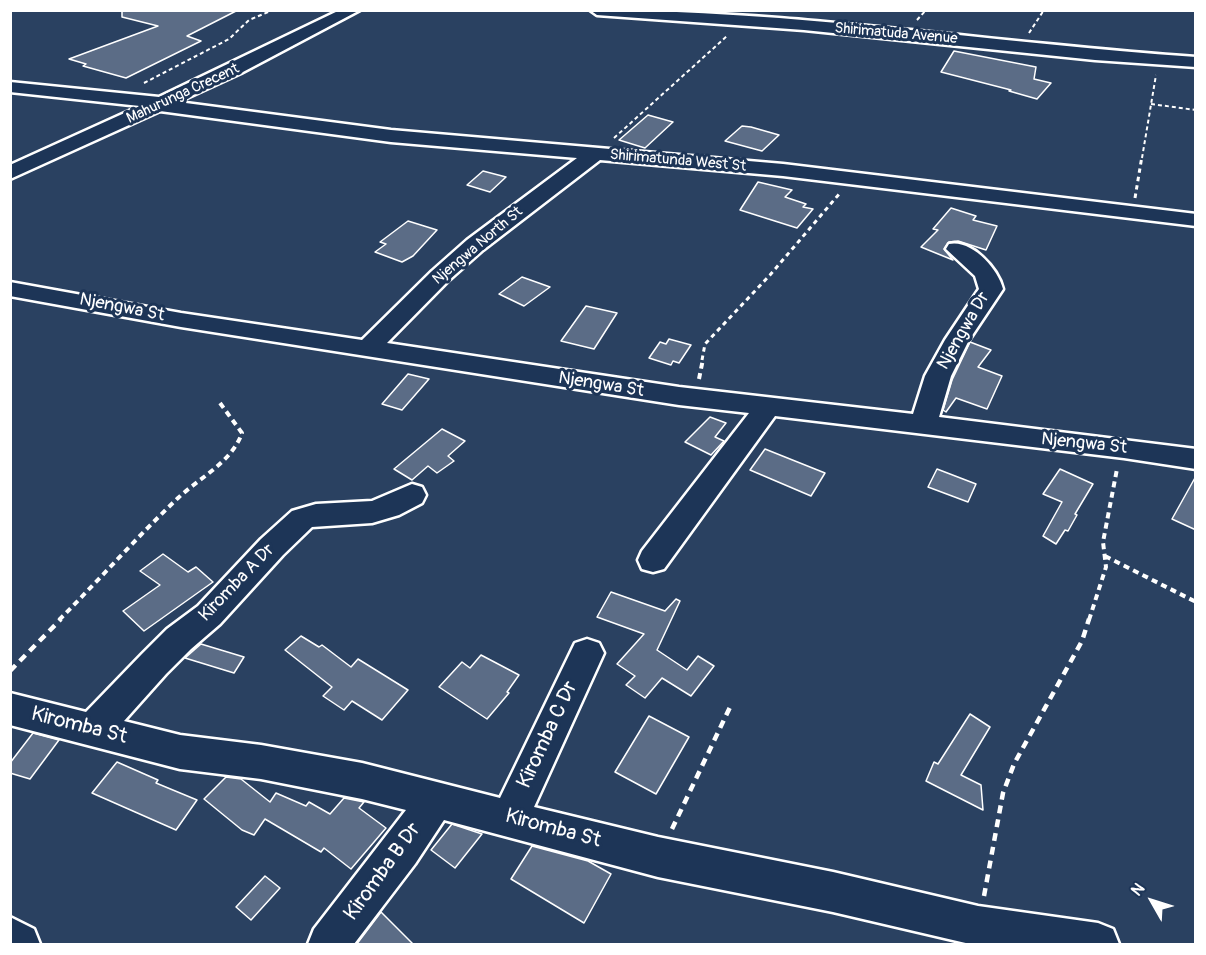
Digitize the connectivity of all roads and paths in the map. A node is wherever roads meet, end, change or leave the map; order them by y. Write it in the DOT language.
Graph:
graph roads {
  1 [pos="273,10"];
  2 [pos="353,10"];
  3 [pos="597,10"];
  4 [pos="1044,10"];
  5 [pos="742,21"];
  6 [pos="1021,46"];
  7 [pos="1158,59"];
  8 [pos="1196,62"];
  9 [pos="10,87"];
  10 [pos="115,99"];
  11 [pos="161,104"];
  12 [pos="1151,104"];
  13 [pos="1196,110"];
  14 [pos="595,154"];
  15 [pos="10,173"];
  16 [pos="852,179"];
  17 [pos="1133,212"];
  18 [pos="1196,220"];
  19 [pos="957,249"];
  20 [pos="10,289"];
  21 [pos="369,347"];
  22 [pos="695,398"];
  23 [pos="220,403"];
  24 [pos="767,408"];
  25 [pos="923,426"];
  26 [pos="1124,448"];
  27 [pos="1196,459"];
  28 [pos="412,495"];
  29 [pos="1105,556"];
  30 [pos="653,560"];
  31 [pos="1196,602"];
  32 [pos="587,653"];
  33 [pos="10,671"];
  34 [pos="732,703"];
  35 [pos="10,709"];
  36 [pos="93,730"];
  37 [pos="436,799"];
  38 [pos="510,818"];
  39 [pos="658,857"];
  40 [pos="978,926"];
  41 [pos="10,937"];
  42 [pos="19,945"];
  43 [pos="329,945"];
  44 [pos="1098,945"];
  1 -- 10 [label="path"];
  2 -- 11 [label="street, Mahurunga Crecent"];
  3 -- 5 [label="street, Shirimatuda Avenue"];
  4 -- 6 [label="path"];
  5 -- 6 [label="street, Shirimatuda Avenue"];
  5 -- 14 [label="path"];
  6 -- 7 [label="street, Shirimatuda Avenue"];
  7 -- 8 [label="street, Shirimatuda Avenue"];
  7 -- 12 [label="path"];
  9 -- 10 [label="street, Shirimatunda West St"];
  10 -- 11 [label="street, Shirimatunda West St"];
  11 -- 14 [label="street, Shirimatunda West St"];
  11 -- 15 [label="street, Mahurunga Crecent"];
  12 -- 13 [label="path"];
  12 -- 17 [label="path"];
  14 -- 16 [label="street, Shirimatunda West St"];
  14 -- 21 [label="street, Njengwa North St"];
  16 -- 17 [label="street, Shirimatunda West St"];
  16 -- 22 [label="path"];
  17 -- 18 [label="street, Shirimatunda West St"];
  19 -- 25 [label="street, Njengwa Dr"];
  20 -- 21 [label="street, Njengwa St"];
  21 -- 22 [label="street, Njengwa St"];
  22 -- 24 [label="street, Njengwa St"];
  23 -- 33 [label="path"];
  24 -- 25 [label="street, Njengwa St"];
  24 -- 30 [label="street"];
  25 -- 26 [label="street, Njengwa St"];
  26 -- 27 [label="street, Njengwa St"];
  26 -- 29 [label="path"];
  28 -- 36 [label="street, Kiromba A Dr"];
  29 -- 31 [label="path"];
  29 -- 40 [label="path"];
  32 -- 38 [label="street, Kiromba C Dr"];
  34 -- 39 [label="path"];
  35 -- 36 [label="street, Kiromba St"];
  36 -- 37 [label="street, Kiromba St"];
  37 -- 38 [label="street, Kiromba St"];
  37 -- 43 [label="street, Kiromba B Dr"];
  38 -- 39 [label="street, Kiromba St"];
  39 -- 40 [label="street, Kiromba St"];
  40 -- 44 [label="street, Kiromba St"];
  41 -- 42 [label="street"];
}
